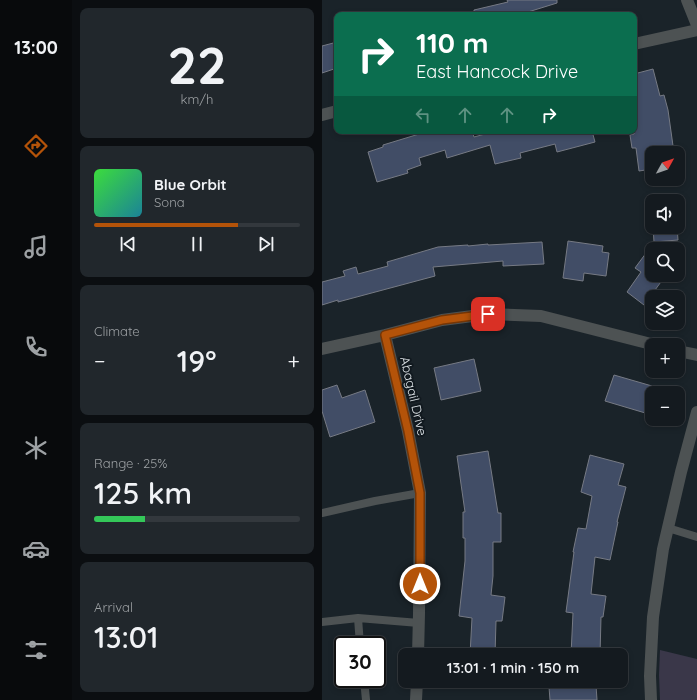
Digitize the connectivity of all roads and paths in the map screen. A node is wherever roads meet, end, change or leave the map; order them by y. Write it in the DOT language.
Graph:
graph roads {
  1 [pos="687,0"];
  2 [pos="697,25"];
  3 [pos="697,30"];
  4 [pos="637,43"];
  5 [pos="334,113"];
  6 [pos="322,115"];
  7 [pos="385,335"];
  8 [pos="645,342"];
  9 [pos="322,349"];
  10 [pos="685,352"];
  11 [pos="697,355"];
  12 [pos="697,412"];
  13 [pos="420,493"];
  14 [pos="322,513"];
  15 [pos="668,528"];
  16 [pos="697,537"];
  17 [pos="358,618"];
  18 [pos="322,622"];
  19 [pos="419,623"];
  20 [pos="359,636"];
  21 [pos="418,648"];
  22 [pos="365,688"];
  23 [pos="417,688"];
  24 [pos="366,700"];
  25 [pos="416,700"];
  26 [pos="651,700"];
  1 -- 2 [label="street"];
  3 -- 4 [label="street"];
  5 -- 6 [label="street"];
  7 -- 8 [label="street"];
  7 -- 9 [label="street"];
  7 -- 13 [label="street, Abagail Drive"];
  10 -- 11 [label="street"];
  12 -- 15 [label="street"];
  13 -- 14 [label="lane"];
  13 -- 19 [label="street, Abagail Drive"];
  15 -- 16 [label="lane"];
  15 -- 26 [label="street"];
  17 -- 18 [label="lane"];
  17 -- 19 [label="lane"];
  17 -- 20 [label="lane"];
  19 -- 21 [label="street, Abagail Drive"];
  22 -- 24 [label="lane"];
  23 -- 25 [label="street"];
}
